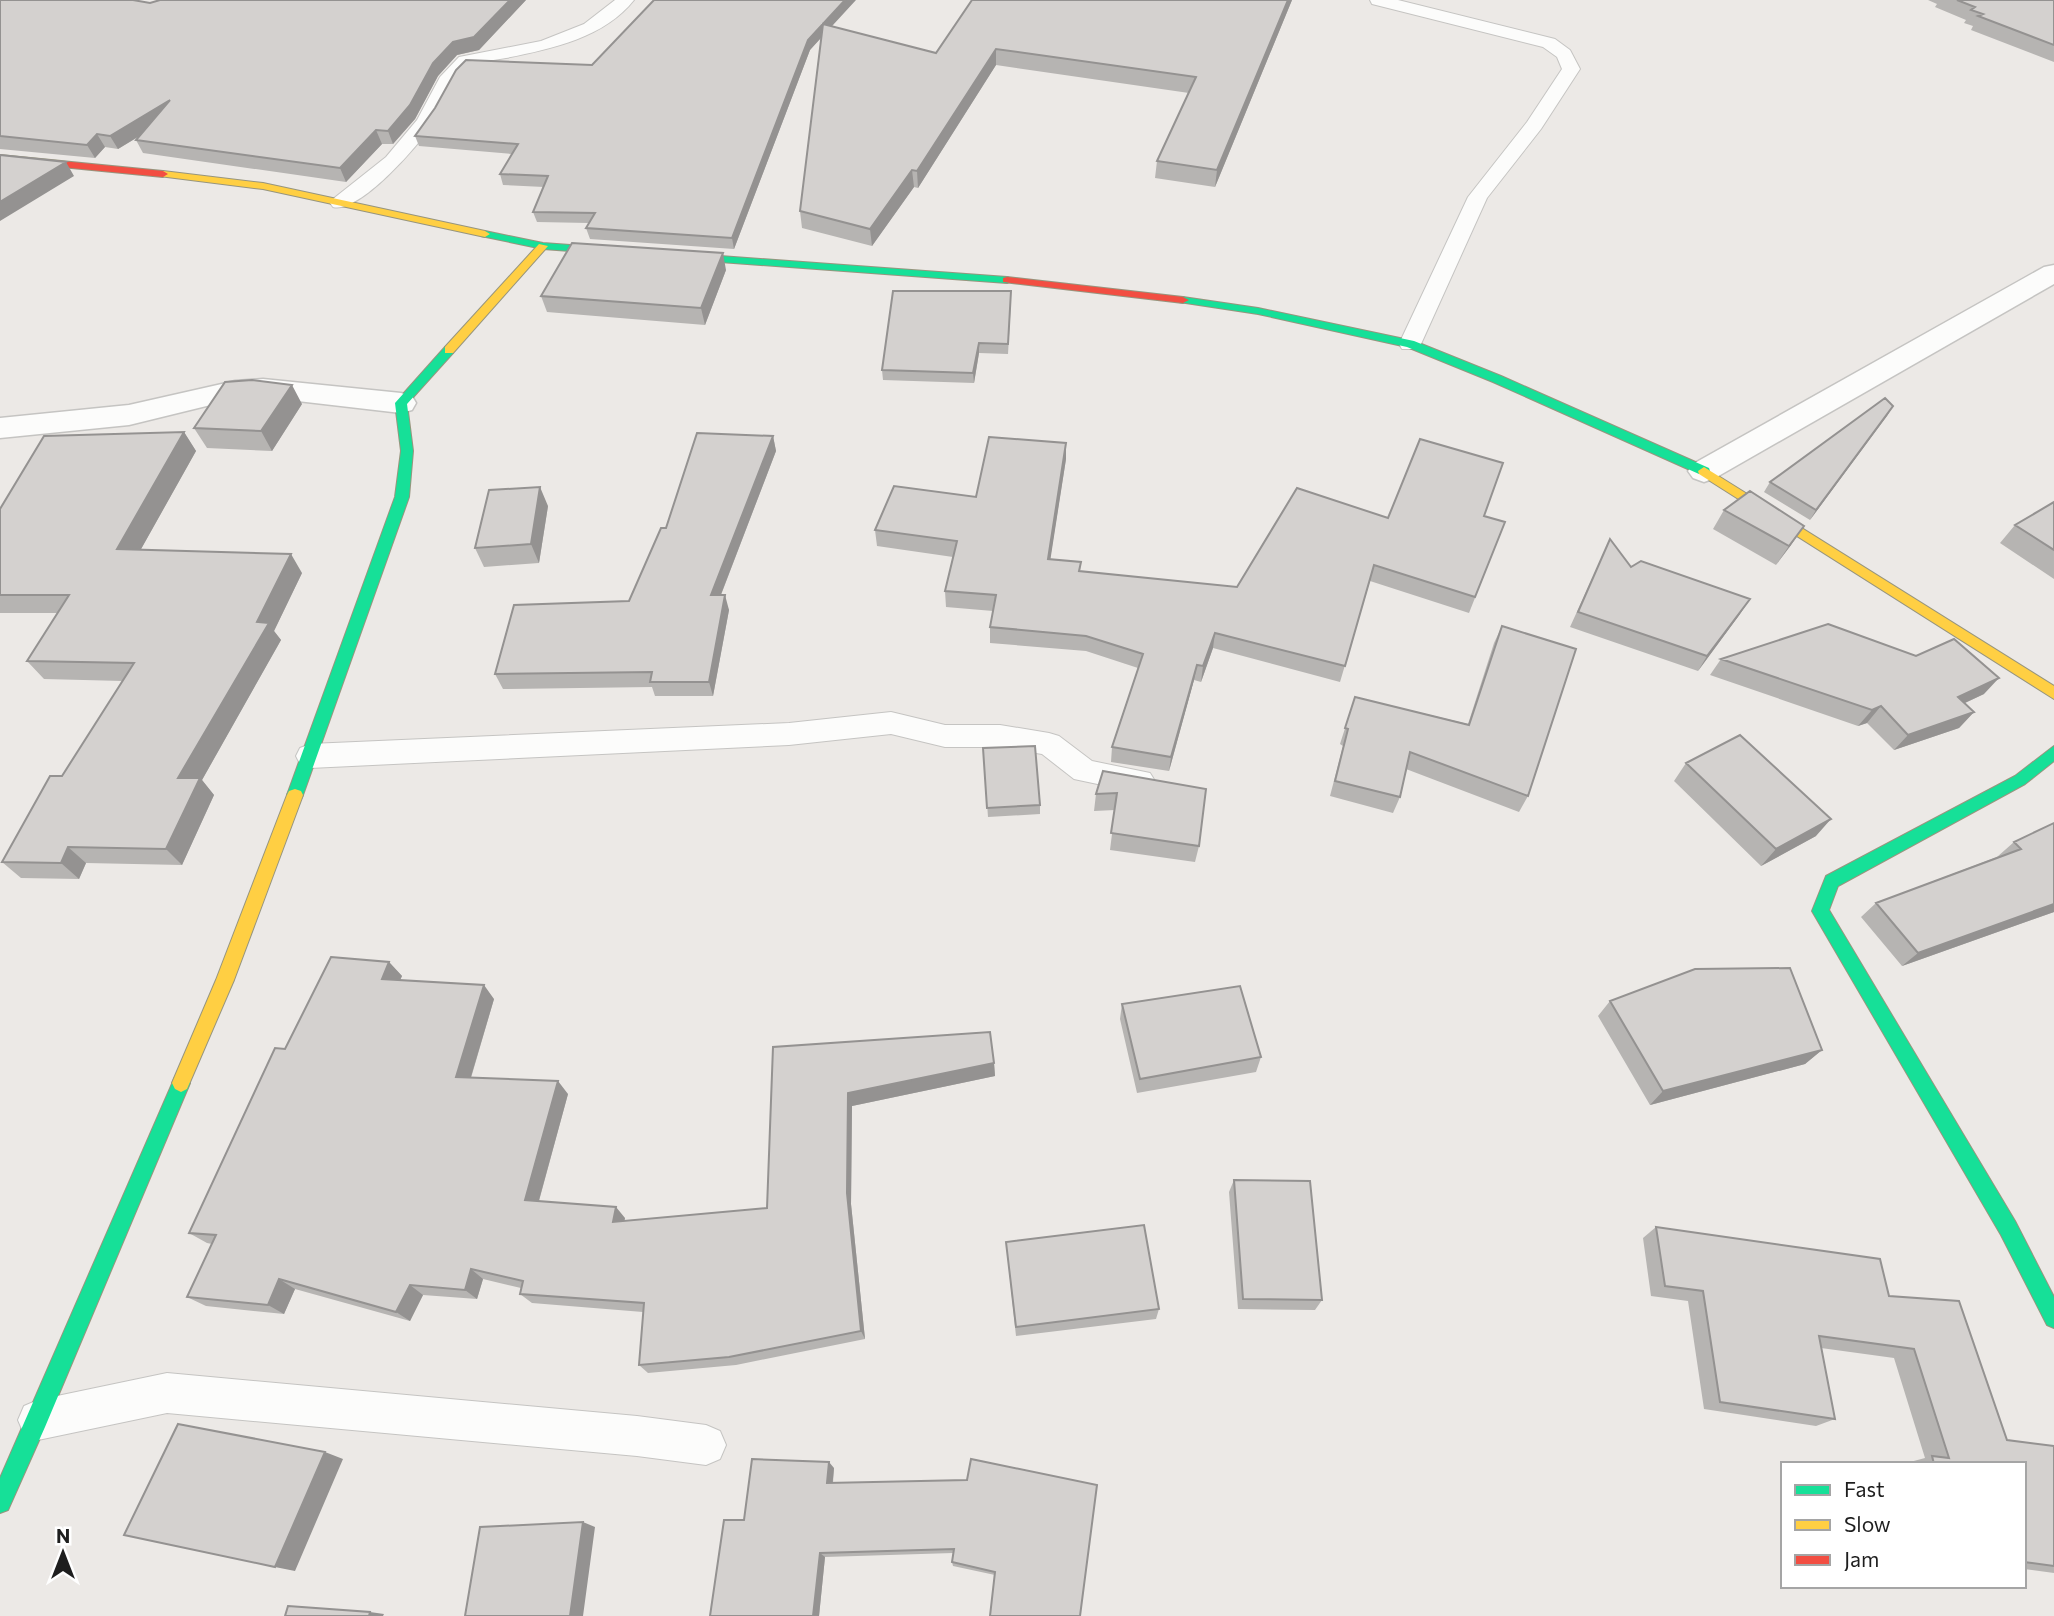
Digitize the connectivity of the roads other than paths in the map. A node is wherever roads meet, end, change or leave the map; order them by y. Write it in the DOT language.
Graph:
graph roads {
  1 [pos="626,0"];
  2 [pos="1378,0"];
  3 [pos="0,159"];
  4 [pos="340,203"];
  5 [pos="543,246"];
  6 [pos="2054,273"];
  7 [pos="1410,344"];
  8 [pos="401,403"];
  9 [pos="0,428"];
  10 [pos="1704,471"];
  11 [pos="2054,693"];
  12 [pos="2054,752"];
  13 [pos="310,756"];
  14 [pos="1166,786"];
  15 [pos="2054,1318"];
  16 [pos="38,1420"];
  17 [pos="705,1445"];
  18 [pos="0,1502"];
  1 -- 4 [label="lane"];
  2 -- 7 [label="lane"];
  3 -- 4 [label="street"];
  4 -- 5 [label="street"];
  5 -- 7 [label="street"];
  5 -- 8 [label="street"];
  6 -- 10 [label="street"];
  7 -- 10 [label="street"];
  8 -- 9 [label="street"];
  8 -- 13 [label="street"];
  10 -- 11 [label="street"];
  12 -- 15 [label="street"];
  13 -- 14 [label="lane"];
  13 -- 16 [label="street"];
  16 -- 17 [label="lane"];
  16 -- 18 [label="street"];
}
